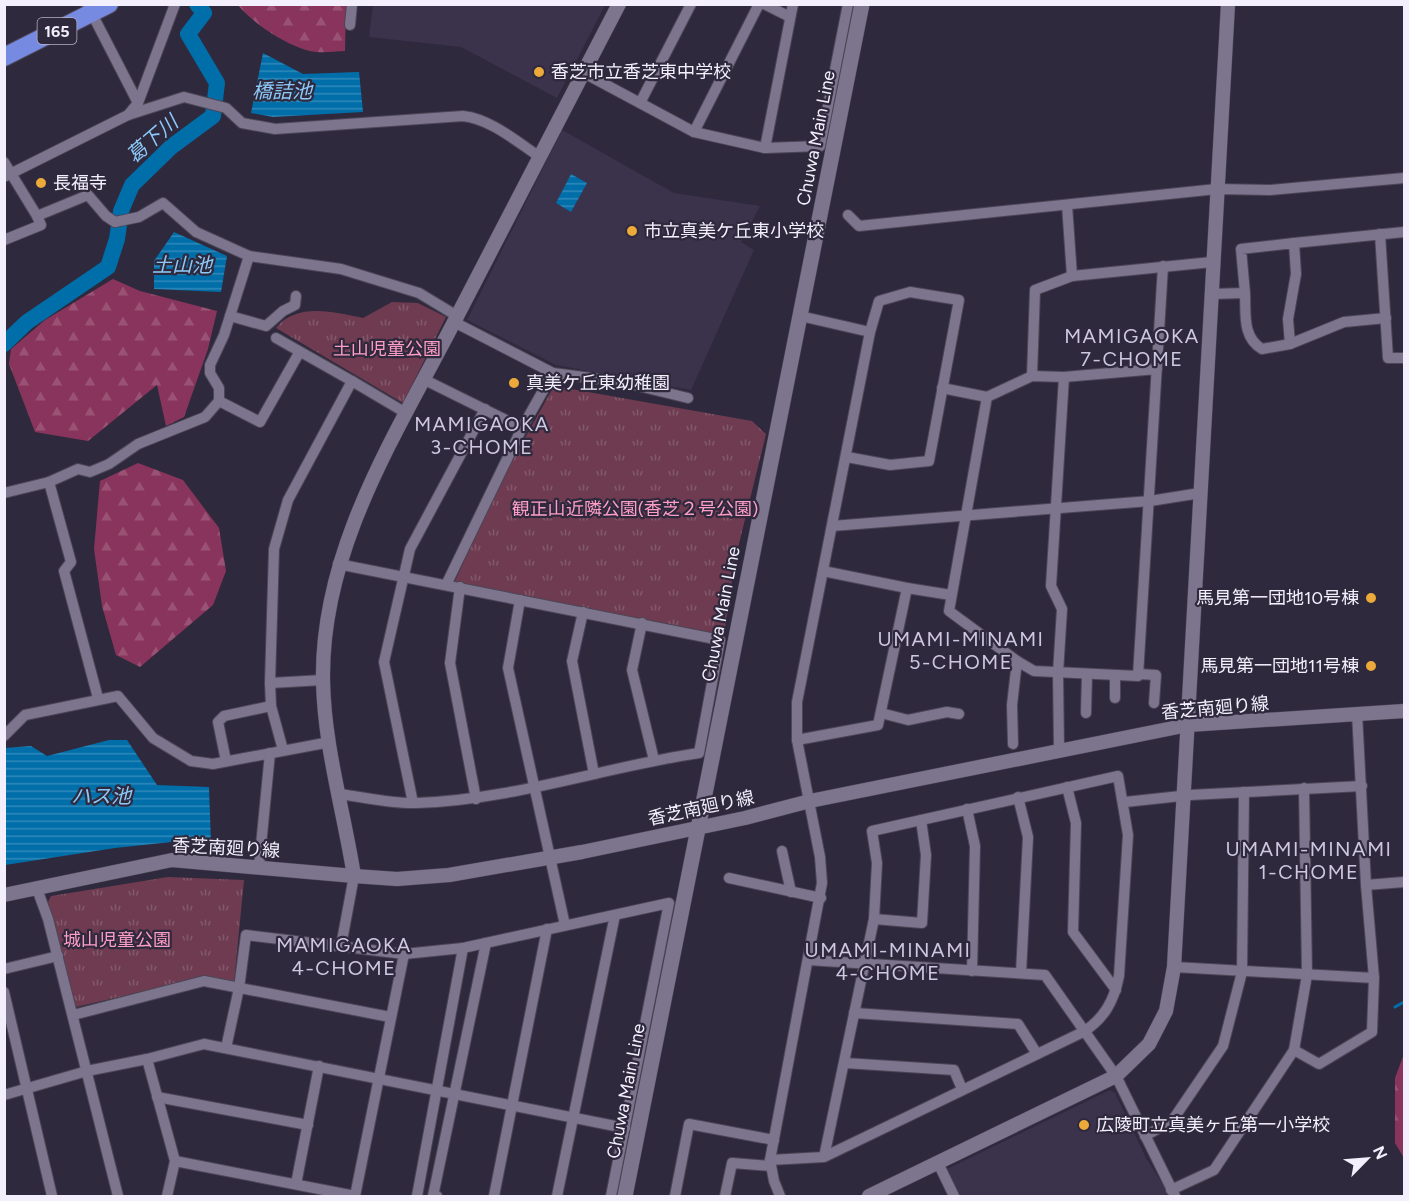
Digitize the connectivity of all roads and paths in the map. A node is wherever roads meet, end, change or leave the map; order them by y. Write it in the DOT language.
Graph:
graph roads {
  1 [pos="109,4"];
  2 [pos="175,4"];
  3 [pos="352,4"];
  4 [pos="619,4"];
  5 [pos="691,4"];
  6 [pos="759,4"];
  7 [pos="764,4"];
  8 [pos="793,4"];
  9 [pos="848,4"];
  10 [pos="862,4"];
  11 [pos="872,4"];
  12 [pos="1228,4"];
  13 [pos="90,9"];
  14 [pos="790,17"];
  15 [pos="350,25"];
  16 [pos="4,57"];
  17 [pos="584,73"];
  18 [pos="138,103"];
  19 [pos="640,103"];
  20 [pos="128,116"];
  21 [pos="694,132"];
  22 [pos="765,148"];
  23 [pos="540,157"];
  24 [pos="4,162"];
  25 [pos="7,175"];
  26 [pos="1404,178"];
  27 [pos="1217,189"];
  28 [pos="1067,205"];
  29 [pos="37,216"];
  30 [pos="848,216"];
  31 [pos="1404,232"];
  32 [pos="1380,234"];
  33 [pos="4,240"];
  34 [pos="1294,243"];
  35 [pos="249,256"];
  36 [pos="1212,262"];
  37 [pos="1163,267"];
  38 [pos="1072,276"];
  39 [pos="1245,293"];
  40 [pos="1211,294"];
  41 [pos="296,296"];
  42 [pos="230,316"];
  43 [pos="809,318"];
  44 [pos="1386,318"];
  45 [pos="456,319"];
  46 [pos="870,332"];
  47 [pos="276,338"];
  48 [pos="1290,344"];
  49 [pos="299,353"];
  50 [pos="1404,358"];
  51 [pos="1157,369"];
  52 [pos="553,373"];
  53 [pos="1032,376"];
  54 [pos="1064,377"];
  55 [pos="423,379"];
  56 [pos="352,381"];
  57 [pos="942,388"];
  58 [pos="987,397"];
  59 [pos="688,398"];
  60 [pos="219,401"];
  61 [pos="485,408"];
  62 [pos="406,412"];
  63 [pos="522,428"];
  64 [pos="847,457"];
  65 [pos="50,482"];
  66 [pos="4,493"];
  67 [pos="1200,493"];
  68 [pos="1150,501"];
  69 [pos="1055,507"];
  70 [pos="965,515"];
  71 [pos="832,526"];
  72 [pos="338,564"];
  73 [pos="823,571"];
  74 [pos="402,576"];
  75 [pos="446,585"];
  76 [pos="460,587"];
  77 [pos="907,588"];
  78 [pos="951,595"];
  79 [pos="520,600"];
  80 [pos="584,612"];
  81 [pos="642,623"];
  82 [pos="1017,661"];
  83 [pos="1058,673"];
  84 [pos="1087,674"];
  85 [pos="1138,674"];
  86 [pos="1115,675"];
  87 [pos="323,680"];
  88 [pos="270,682"];
  89 [pos="98,698"];
  90 [pos="1115,699"];
  91 [pos="1154,703"];
  92 [pos="271,706"];
  93 [pos="1404,711"];
  94 [pos="881,713"];
  95 [pos="1086,713"];
  96 [pos="1357,713"];
  97 [pos="959,714"];
  98 [pos="1188,725"];
  99 [pos="4,736"];
  100 [pos="797,740"];
  101 [pos="330,742"];
  102 [pos="1013,744"];
  103 [pos="283,750"];
  104 [pos="1059,750"];
  105 [pos="270,753"];
  106 [pos="654,760"];
  107 [pos="226,761"];
  108 [pos="594,774"];
  109 [pos="1362,786"];
  110 [pos="1066,787"];
  111 [pos="536,788"];
  112 [pos="1304,788"];
  113 [pos="1244,792"];
  114 [pos="339,794"];
  115 [pos="1018,797"];
  116 [pos="1184,797"];
  117 [pos="476,799"];
  118 [pos="810,801"];
  119 [pos="1125,802"];
  120 [pos="413,803"];
  121 [pos="967,809"];
  122 [pos="921,820"];
  123 [pos="704,826"];
  124 [pos="782,852"];
  125 [pos="551,858"];
  126 [pos="259,866"];
  127 [pos="354,876"];
  128 [pos="729,878"];
  129 [pos="1404,882"];
  130 [pos="1366,885"];
  131 [pos="37,890"];
  132 [pos="791,892"];
  133 [pos="4,895"];
  134 [pos="821,898"];
  135 [pos="615,915"];
  136 [pos="874,919"];
  137 [pos="565,925"];
  138 [pos="547,929"];
  139 [pos="486,943"];
  140 [pos="341,946"];
  141 [pos="463,948"];
  142 [pos="404,954"];
  143 [pos="57,956"];
  144 [pos="808,960"];
  145 [pos="865,964"];
  146 [pos="1174,967"];
  147 [pos="4,969"];
  148 [pos="972,970"];
  149 [pos="1242,972"];
  150 [pos="1021,973"];
  151 [pos="1307,975"];
  152 [pos="1374,978"];
  153 [pos="239,988"];
  154 [pos="1116,990"];
  155 [pos="4,992"];
  156 [pos="854,1013"];
  157 [pos="73,1016"];
  158 [pos="390,1017"];
  159 [pos="1083,1032"];
  160 [pos="226,1048"];
  161 [pos="1293,1050"];
  162 [pos="1037,1054"];
  163 [pos="147,1059"];
  164 [pos="845,1063"];
  165 [pos="319,1066"];
  166 [pos="87,1071"];
  167 [pos="1116,1076"];
  168 [pos="379,1078"];
  169 [pos="25,1089"];
  170 [pos="962,1089"];
  171 [pos="437,1091"];
  172 [pos="454,1093"];
  173 [pos="4,1095"];
  174 [pos="157,1097"];
  175 [pos="513,1105"];
  176 [pos="573,1117"];
  177 [pos="308,1125"];
  178 [pos="626,1128"];
  179 [pos="1146,1136"];
  180 [pos="774,1140"];
  181 [pos="824,1157"];
  182 [pos="175,1161"];
  183 [pos="770,1163"];
  184 [pos="938,1163"];
  185 [pos="296,1184"];
  186 [pos="1173,1193"];
  187 [pos="355,1196"];
  188 [pos="434,1196"];
  189 [pos="52,1197"];
  190 [pos="118,1197"];
  191 [pos="167,1197"];
  192 [pos="417,1197"];
  193 [pos="494,1197"];
  194 [pos="557,1197"];
  195 [pos="611,1197"];
  196 [pos="625,1197"];
  197 [pos="634,1197"];
  198 [pos="675,1197"];
  199 [pos="726,1197"];
  200 [pos="780,1197"];
  201 [pos="869,1197"];
  202 [pos="954,1197"];
  1 -- 13 [label="highway, 165"];
  2 -- 18 [label="street"];
  3 -- 15 [label="street"];
  4 -- 17 [label="street"];
  5 -- 19 [label="street"];
  6 -- 21 [label="street"];
  7 -- 14 [label="street"];
  8 -- 14 [label="street"];
  9 -- 22 [label="street"];
  10 -- 123 [label="main road, Chuwa Main Line"];
  11 -- 43 [label="main road, Chuwa Main Line"];
  12 -- 27 [label="street"];
  13 -- 16 [label="highway, 165"];
  13 -- 18 [label="street"];
  14 -- 22 [label="street"];
  17 -- 19 [label="street"];
  17 -- 23 [label="street"];
  18 -- 20 [label="street"];
  19 -- 21 [label="street"];
  20 -- 23 [label="street"];
  20 -- 25 [label="street"];
  21 -- 22 [label="street"];
  23 -- 45 [label="street"];
  24 -- 25 [label="street"];
  25 -- 29 [label="street"];
  26 -- 27 [label="street"];
  27 -- 28 [label="street"];
  27 -- 36 [label="street"];
  28 -- 30 [label="street"];
  28 -- 38 [label="street"];
  29 -- 33 [label="street"];
  29 -- 35 [label="street"];
  31 -- 32 [label="street"];
  32 -- 34 [label="street"];
  32 -- 44 [label="street"];
  34 -- 39 [label="street"];
  34 -- 48 [label="street"];
  35 -- 42 [label="street"];
  35 -- 45 [label="street"];
  36 -- 37 [label="street"];
  36 -- 40 [label="street"];
  37 -- 38 [label="street"];
  37 -- 51 [label="street"];
  38 -- 53 [label="street"];
  39 -- 40 [label="street"];
  39 -- 48 [label="street"];
  40 -- 67 [label="street"];
  41 -- 42 [label="street"];
  42 -- 60 [label="street"];
  43 -- 46 [label="street"];
  43 -- 123 [label="main road, Chuwa Main Line"];
  44 -- 48 [label="street"];
  44 -- 50 [label="street"];
  45 -- 52 [label="street"];
  45 -- 55 [label="street"];
  46 -- 57 [label="street"];
  46 -- 64 [label="street"];
  47 -- 49 [label="street"];
  49 -- 56 [label="street"];
  49 -- 60 [label="street"];
  51 -- 54 [label="street"];
  51 -- 68 [label="street"];
  52 -- 59 [label="street"];
  52 -- 63 [label="street"];
  53 -- 54 [label="street"];
  53 -- 58 [label="street"];
  54 -- 69 [label="street"];
  55 -- 61 [label="street"];
  55 -- 62 [label="street"];
  56 -- 62 [label="street"];
  56 -- 88 [label="street"];
  57 -- 58 [label="street"];
  57 -- 64 [label="street"];
  58 -- 70 [label="street"];
  60 -- 65 [label="street"];
  61 -- 63 [label="street"];
  61 -- 74 [label="street"];
  62 -- 72 [label="street"];
  63 -- 75 [label="street"];
  64 -- 71 [label="street"];
  65 -- 66 [label="street"];
  65 -- 89 [label="street"];
  67 -- 68 [label="street"];
  67 -- 98 [label="street"];
  68 -- 69 [label="street"];
  68 -- 85 [label="street"];
  69 -- 70 [label="street"];
  69 -- 83 [label="street"];
  70 -- 71 [label="street"];
  70 -- 78 [label="street"];
  71 -- 73 [label="street"];
  72 -- 74 [label="street"];
  72 -- 87 [label="street"];
  73 -- 77 [label="street"];
  73 -- 100 [label="street"];
  74 -- 75 [label="street"];
  74 -- 120 [label="street"];
  75 -- 76 [label="street"];
  76 -- 79 [label="street"];
  76 -- 117 [label="street"];
  77 -- 78 [label="street"];
  77 -- 94 [label="street"];
  78 -- 82 [label="street"];
  79 -- 80 [label="street"];
  79 -- 111 [label="street"];
  80 -- 81 [label="street"];
  80 -- 108 [label="street"];
  81 -- 106 [label="street"];
  81 -- 106 [label="street"];
  82 -- 83 [label="street"];
  82 -- 102 [label="street"];
  83 -- 84 [label="street"];
  83 -- 104 [label="street"];
  84 -- 86 [label="street"];
  84 -- 95 [label="street"];
  85 -- 86 [label="street"];
  85 -- 91 [label="street"];
  86 -- 90 [label="street"];
  87 -- 88 [label="street"];
  87 -- 101 [label="street"];
  88 -- 92 [label="street"];
  89 -- 99 [label="street"];
  89 -- 107 [label="street"];
  92 -- 103 [label="street"];
  92 -- 107 [label="street"];
  93 -- 96 [label="street, 香芝南廻り線"];
  94 -- 97 [label="street"];
  94 -- 100 [label="street"];
  96 -- 98 [label="street, 香芝南廻り線"];
  96 -- 109 [label="street"];
  98 -- 104 [label="street, 香芝南廻り線"];
  98 -- 116 [label="street"];
  100 -- 118 [label="street"];
  101 -- 103 [label="street"];
  101 -- 114 [label="street"];
  103 -- 105 [label="street"];
  104 -- 118 [label="street, 香芝南廻り線"];
  105 -- 107 [label="street"];
  105 -- 126 [label="street"];
  106 -- 108 [label="street"];
  108 -- 111 [label="street"];
  109 -- 112 [label="street"];
  109 -- 130 [label="street"];
  110 -- 115 [label="street"];
  110 -- 119 [label="street"];
  110 -- 154 [label="street"];
  111 -- 117 [label="street"];
  111 -- 125 [label="street"];
  112 -- 113 [label="street"];
  112 -- 151 [label="street"];
  113 -- 116 [label="street"];
  113 -- 149 [label="street"];
  114 -- 120 [label="street"];
  114 -- 127 [label="street"];
  115 -- 121 [label="street"];
  115 -- 150 [label="street"];
  116 -- 119 [label="street"];
  116 -- 146 [label="street"];
  117 -- 120 [label="street"];
  118 -- 123 [label="street, 香芝南廻り線"];
  118 -- 134 [label="street"];
  119 -- 154 [label="street"];
  121 -- 122 [label="street"];
  121 -- 148 [label="street"];
  122 -- 136 [label="street"];
  122 -- 136 [label="street"];
  123 -- 125 [label="street, 香芝南廻り線"];
  123 -- 196 [label="main road, Chuwa Main Line"];
  123 -- 197 [label="main road, Chuwa Main Line"];
  124 -- 132 [label="street"];
  125 -- 127 [label="street, 香芝南廻り線"];
  125 -- 137 [label="street"];
  126 -- 127 [label="street, 香芝南廻り線"];
  126 -- 131 [label="street, 香芝南廻り線"];
  127 -- 140 [label="street"];
  128 -- 132 [label="street"];
  129 -- 130 [label="street"];
  130 -- 152 [label="street"];
  131 -- 133 [label="street, 香芝南廻り線"];
  131 -- 143 [label="street"];
  132 -- 134 [label="street"];
  134 -- 144 [label="street"];
  135 -- 137 [label="street"];
  135 -- 176 [label="street"];
  135 -- 178 [label="street"];
  136 -- 145 [label="street"];
  137 -- 138 [label="street"];
  138 -- 139 [label="street"];
  138 -- 175 [label="street"];
  139 -- 141 [label="street"];
  139 -- 172 [label="street"];
  140 -- 142 [label="street"];
  140 -- 153 [label="street"];
  141 -- 142 [label="street"];
  141 -- 171 [label="street"];
  142 -- 158 [label="street"];
  143 -- 147 [label="street"];
  143 -- 157 [label="street"];
  144 -- 145 [label="street"];
  144 -- 180 [label="street"];
  145 -- 148 [label="street"];
  145 -- 156 [label="street"];
  146 -- 149 [label="street"];
  146 -- 167 [label="street"];
  148 -- 150 [label="street"];
  149 -- 151 [label="street"];
  149 -- 179 [label="street"];
  150 -- 159 [label="street"];
  151 -- 152 [label="street"];
  151 -- 161 [label="street"];
  152 -- 161 [label="street"];
  153 -- 157 [label="street"];
  153 -- 158 [label="street"];
  153 -- 160 [label="street"];
  154 -- 159 [label="street"];
  155 -- 169 [label="street"];
  156 -- 162 [label="street"];
  156 -- 164 [label="street"];
  157 -- 166 [label="street"];
  158 -- 168 [label="street"];
  159 -- 162 [label="street"];
  159 -- 167 [label="street"];
  160 -- 163 [label="street"];
  160 -- 165 [label="street"];
  161 -- 186 [label="street"];
  162 -- 170 [label="street"];
  163 -- 166 [label="street"];
  163 -- 174 [label="street"];
  164 -- 170 [label="street"];
  164 -- 181 [label="street"];
  165 -- 168 [label="street"];
  165 -- 177 [label="street"];
  166 -- 169 [label="street"];
  166 -- 190 [label="street"];
  167 -- 179 [label="street"];
  167 -- 184 [label="street"];
  168 -- 171 [label="street"];
  168 -- 187 [label="street"];
  169 -- 173 [label="street"];
  169 -- 189 [label="street"];
  170 -- 181 [label="street"];
  171 -- 172 [label="street"];
  171 -- 192 [label="street"];
  172 -- 175 [label="street"];
  172 -- 188 [label="street"];
  174 -- 177 [label="street"];
  174 -- 182 [label="street"];
  175 -- 176 [label="street"];
  175 -- 193 [label="street"];
  176 -- 178 [label="street"];
  176 -- 194 [label="street"];
  177 -- 185 [label="street"];
  178 -- 195 [label="street"];
  179 -- 186 [label="street"];
  180 -- 183 [label="street"];
  180 -- 198 [label="street"];
  181 -- 183 [label="street"];
  182 -- 185 [label="street"];
  182 -- 191 [label="street"];
  183 -- 199 [label="street"];
  183 -- 200 [label="street"];
  184 -- 201 [label="street"];
  184 -- 202 [label="street"];
  185 -- 187 [label="street"];
}
